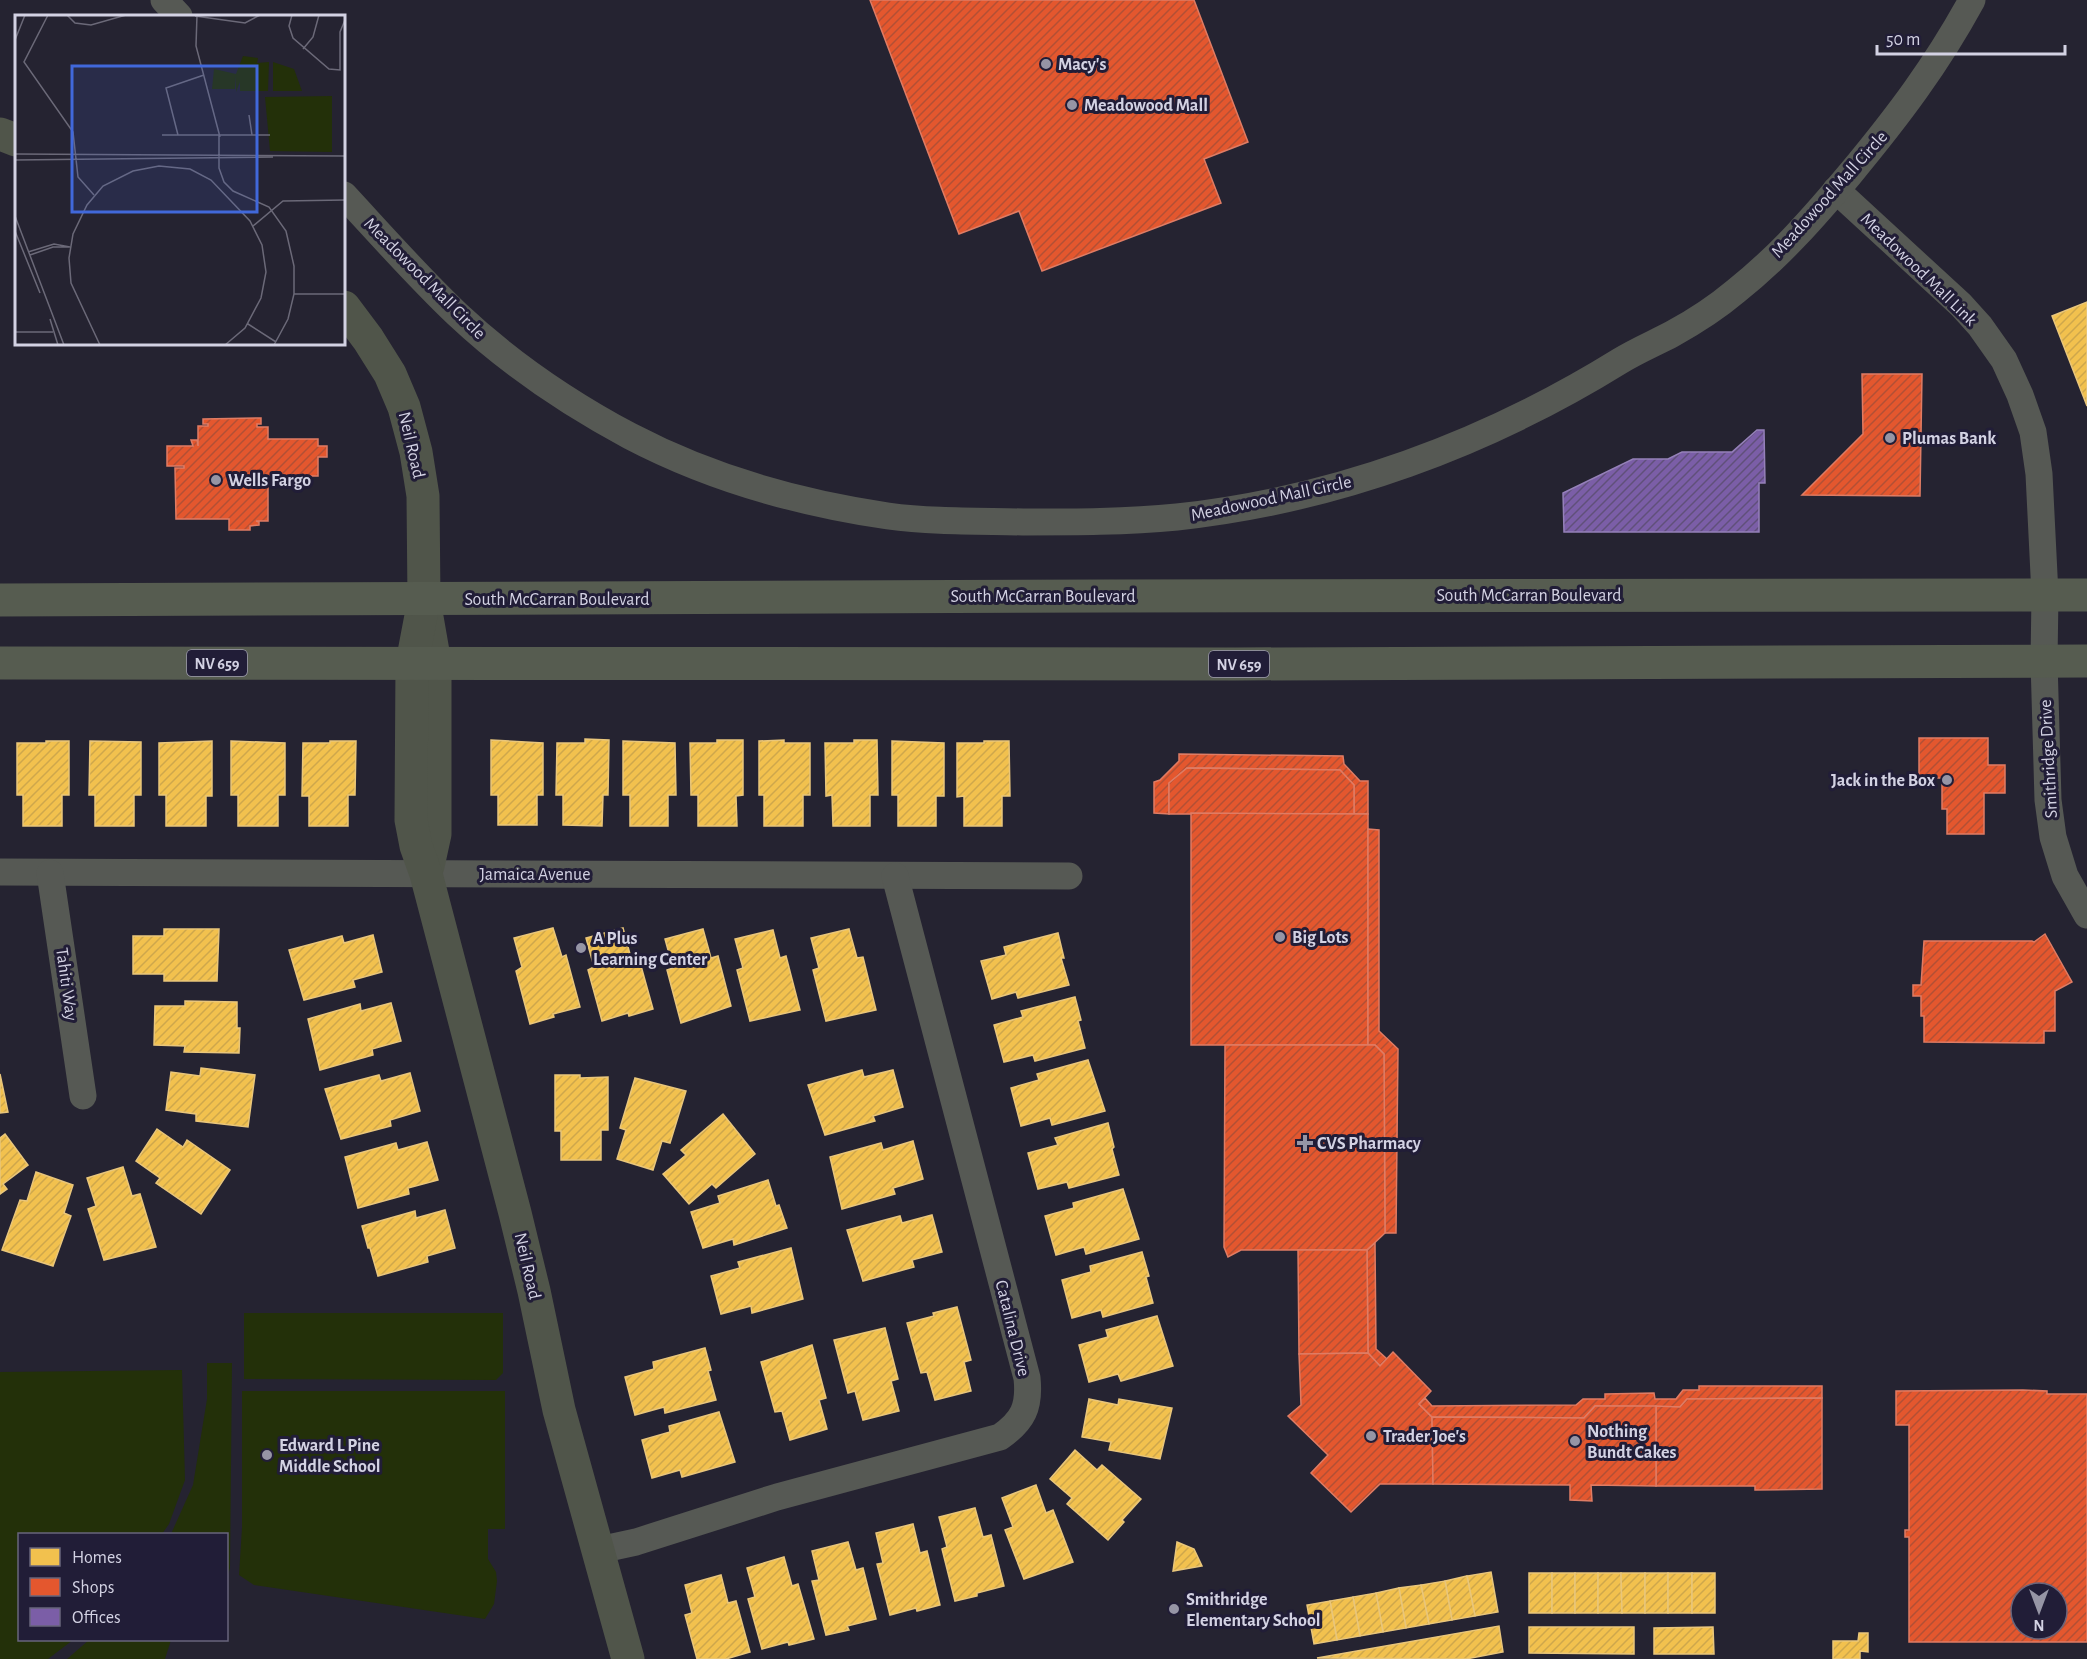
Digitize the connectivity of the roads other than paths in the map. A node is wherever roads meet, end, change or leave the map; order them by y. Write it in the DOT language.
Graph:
graph roads {
  1 [pos="164,0"];
  2 [pos="1972,0"];
  3 [pos="178,15"];
  4 [pos="0,134"];
  5 [pos="15,140"];
  6 [pos="1836,190"];
  7 [pos="345,196"];
  8 [pos="345,308"];
  9 [pos="2046,595"];
  10 [pos="2087,595"];
  11 [pos="0,600"];
  12 [pos="424,600"];
  13 [pos="2044,661"];
  14 [pos="2087,661"];
  15 [pos="0,663"];
  16 [pos="423,663"];
  17 [pos="0,872"];
  18 [pos="50,873"];
  19 [pos="426,874"];
  20 [pos="895,876"];
  21 [pos="1069,876"];
  22 [pos="2087,915"];
  23 [pos="83,1096"];
  24 [pos="598,1550"];
  25 [pos="628,1659"];
  1 -- 3 [label="street"];
  2 -- 6 [label="street, Meadowood Mall Circle"];
  4 -- 5 [label="street"];
  6 -- 7 [label="street, Meadowood Mall Circle"];
  6 -- 9 [label="street, Meadowood Mall Link"];
  8 -- 12 [label="street, Neil Road"];
  9 -- 10 [label="main road, South McCarran Boulevard"];
  9 -- 12 [label="main road, South McCarran Boulevard"];
  9 -- 13 [label="street, Smithridge Drive"];
  11 -- 12 [label="main road, South McCarran Boulevard"];
  12 -- 16 [label="street, Neil Road"];
  13 -- 14 [label="main road, NV 659"];
  13 -- 16 [label="main road, NV 659"];
  13 -- 22 [label="street, Smithridge Drive"];
  15 -- 16 [label="main road, NV 659"];
  16 -- 19 [label="street, Neil Road"];
  17 -- 18 [label="street, Jamaica Avenue"];
  18 -- 19 [label="street, Jamaica Avenue"];
  18 -- 23 [label="street, Tahiti Way"];
  19 -- 20 [label="street, Jamaica Avenue"];
  19 -- 24 [label="street, Neil Road"];
  20 -- 21 [label="street, Jamaica Avenue"];
  20 -- 24 [label="street, Catalina Drive"];
  24 -- 25 [label="street, Neil Road"];
}
